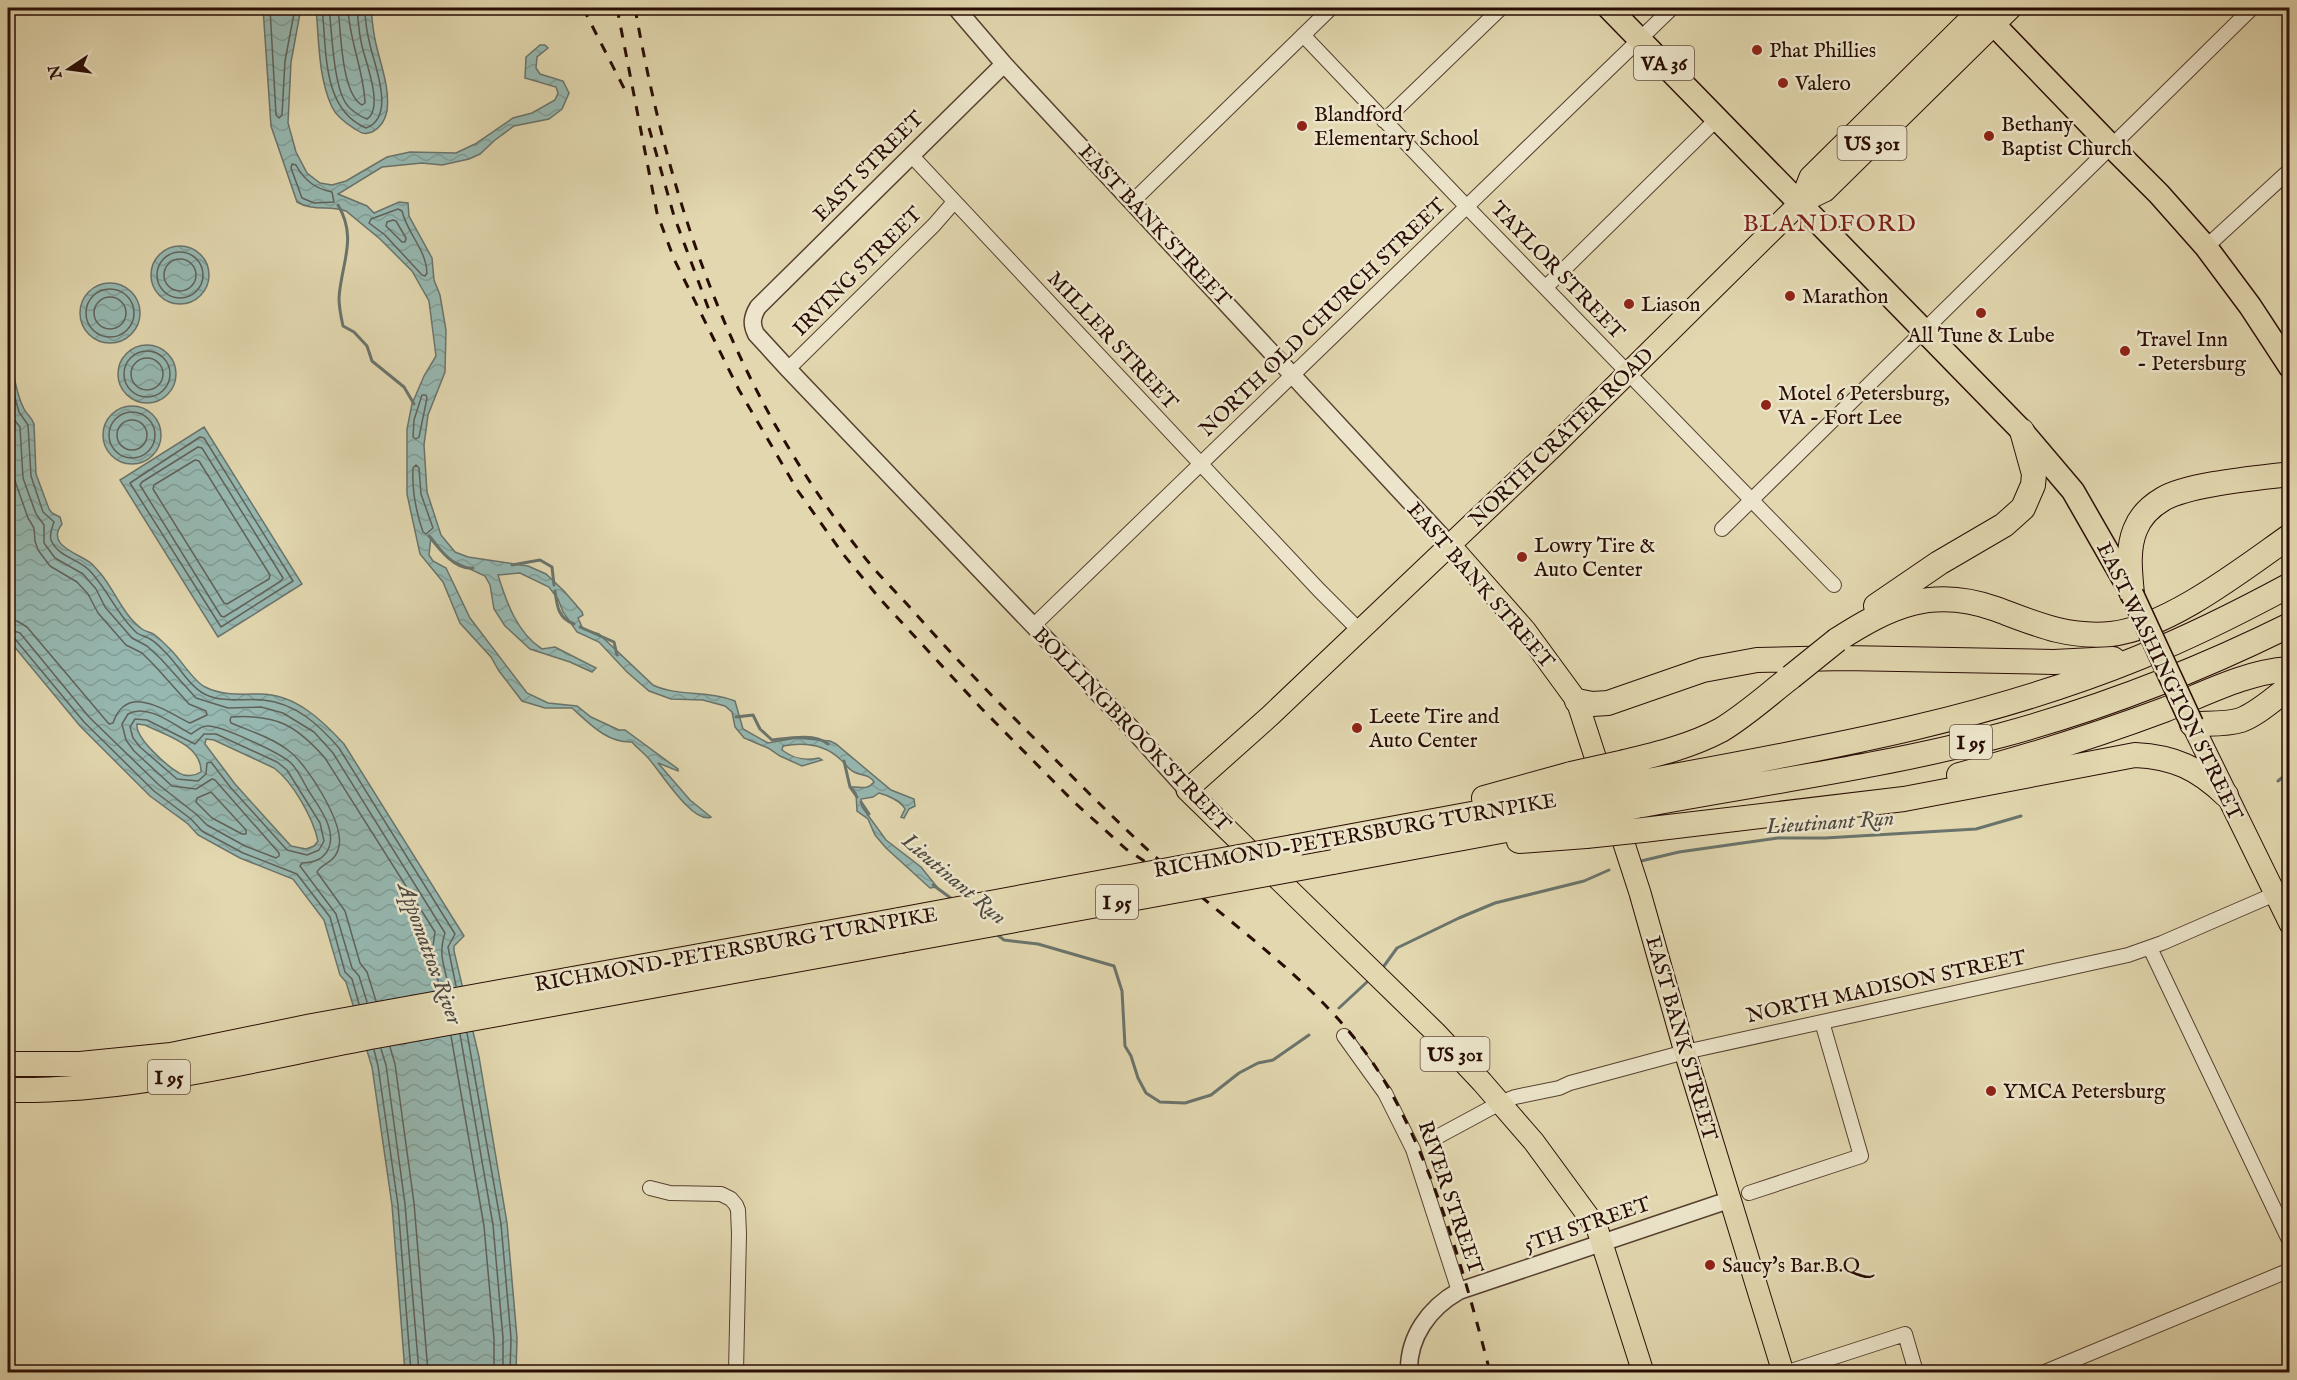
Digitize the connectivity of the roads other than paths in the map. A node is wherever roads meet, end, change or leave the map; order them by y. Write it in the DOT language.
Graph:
graph roads {
  1 [pos="956,8"];
  2 [pos="1331,8"];
  3 [pos="1501,8"];
  4 [pos="1609,8"];
  5 [pos="1672,8"];
  6 [pos="2011,8"];
  7 [pos="2252,8"];
  8 [pos="1983,12"];
  9 [pos="1303,35"];
  10 [pos="1640,39"];
  11 [pos="1004,64"];
  12 [pos="1718,118"];
  13 [pos="1384,121"];
  14 [pos="2111,147"];
  15 [pos="911,155"];
  16 [pos="2289,170"];
  17 [pos="1133,201"];
  18 [pos="954,202"];
  19 [pos="1800,203"];
  20 [pos="1467,207"];
  21 [pos="2206,247"];
  22 [pos="1545,287"];
  23 [pos="764,301"];
  24 [pos="1925,330"];
  25 [pos="2289,367"];
  26 [pos="788,369"];
  27 [pos="1628,373"];
  28 [pos="1293,375"];
  29 [pos="2022,430"];
  30 [pos="1200,464"];
  31 [pos="2289,474"];
  32 [pos="1752,499"];
  33 [pos="1722,529"];
  34 [pos="2289,536"];
  35 [pos="1450,545"];
  36 [pos="1834,585"];
  37 [pos="2289,585"];
  38 [pos="2132,594"];
  39 [pos="2289,625"];
  40 [pos="1033,626"];
  41 [pos="1360,631"];
  42 [pos="1837,640"];
  43 [pos="2137,659"];
  44 [pos="2289,669"];
  45 [pos="2289,687"];
  46 [pos="1577,701"];
  47 [pos="2192,724"];
  48 [pos="1631,784"];
  49 [pos="1187,790"];
  50 [pos="2226,795"];
  51 [pos="1578,805"];
  52 [pos="1790,812"];
  53 [pos="1331,851"];
  54 [pos="2275,894"];
  55 [pos="2289,924"];
  56 [pos="899,930"];
  57 [pos="2150,948"];
  58 [pos="1822,1022"];
  59 [pos="1344,1036"];
  60 [pos="1685,1052"];
  61 [pos="8,1064"];
  62 [pos="8,1090"];
  63 [pos="1500,1103"];
  64 [pos="1437,1137"];
  65 [pos="650,1188"];
  66 [pos="1739,1197"];
  67 [pos="1603,1242"];
  68 [pos="2289,1242"];
  69 [pos="2289,1270"];
  70 [pos="1459,1291"];
  71 [pos="736,1372"];
  72 [pos="1409,1372"];
  73 [pos="1643,1372"];
  74 [pos="1783,1372"];
  75 [pos="1788,1372"];
  76 [pos="1916,1372"];
  77 [pos="2044,1372"];
  1 -- 11 [label="street, EAST BANK STREET"];
  2 -- 9 [label="street"];
  3 -- 13 [label="street"];
  4 -- 10 [label="highway, EAST WASHINGTON STREET / VA 36"];
  5 -- 10 [label="street, NORTH OLD CHURCH STREET"];
  6 -- 8 [label="main road, US 301"];
  7 -- 14 [label="street"];
  8 -- 14 [label="highway"];
  8 -- 19 [label="main road, US 301"];
  9 -- 13 [label="street, TAYLOR STREET"];
  9 -- 17 [label="street"];
  10 -- 12 [label="highway, EAST WASHINGTON STREET / VA 36"];
  10 -- 20 [label="street, NORTH OLD CHURCH STREET"];
  11 -- 15 [label="street, EAST STREET"];
  11 -- 17 [label="street, EAST BANK STREET"];
  12 -- 19 [label="highway, EAST WASHINGTON STREET / VA 36"];
  12 -- 22 [label="street"];
  13 -- 20 [label="street, TAYLOR STREET"];
  14 -- 21 [label="highway"];
  14 -- 24 [label="street"];
  15 -- 18 [label="street, MILLER STREET"];
  15 -- 23 [label="street, EAST STREET"];
  16 -- 21 [label="street"];
  17 -- 28 [label="street, EAST BANK STREET"];
  18 -- 26 [label="street, IRVING STREET"];
  18 -- 30 [label="street, MILLER STREET"];
  19 -- 24 [label="highway, EAST WASHINGTON STREET"];
  19 -- 27 [label="main road, NORTH CRATER ROAD / US 301"];
  20 -- 22 [label="street, TAYLOR STREET"];
  20 -- 28 [label="street, NORTH OLD CHURCH STREET"];
  21 -- 25 [label="highway"];
  22 -- 27 [label="street, TAYLOR STREET"];
  23 -- 26 [label="street, BOLLINGBROOK STREET"];
  24 -- 29 [label="highway, EAST WASHINGTON STREET"];
  24 -- 32 [label="street"];
  26 -- 40 [label="street, BOLLINGBROOK STREET"];
  27 -- 32 [label="street, TAYLOR STREET"];
  27 -- 35 [label="main road, NORTH CRATER ROAD / US 301"];
  28 -- 30 [label="street, NORTH OLD CHURCH STREET"];
  28 -- 35 [label="street, EAST BANK STREET"];
  29 -- 38 [label="highway, EAST WASHINGTON STREET"];
  29 -- 42 [label="highway"];
  30 -- 40 [label="street, NORTH OLD CHURCH STREET"];
  30 -- 41 [label="street, MILLER STREET"];
  31 -- 38 [label="highway"];
  32 -- 33 [label="street"];
  32 -- 36 [label="street, TAYLOR STREET"];
  34 -- 42 [label="highway"];
  35 -- 41 [label="main road, NORTH CRATER ROAD / US 301"];
  35 -- 46 [label="main road, EAST BANK STREET"];
  37 -- 43 [label="highway, RICHMOND-PETERSBURG TURNPIKE / I 95"];
  38 -- 47 [label="highway, EAST WASHINGTON STREET, bridge"];
  39 -- 48 [label="highway, RICHMOND-PETERSBURG TURNPIKE / I 95"];
  40 -- 49 [label="street, BOLLINGBROOK STREET"];
  41 -- 49 [label="main road, NORTH CRATER ROAD / US 301"];
  42 -- 48 [label="highway, bridge"];
  43 -- 46 [label="highway"];
  43 -- 48 [label="highway, RICHMOND-PETERSBURG TURNPIKE / I 95"];
  44 -- 52 [label="highway"];
  45 -- 47 [label="highway"];
  46 -- 60 [label="main road, EAST BANK STREET"];
  47 -- 50 [label="main road, EAST WASHINGTON STREET"];
  48 -- 51 [label="highway, RICHMOND-PETERSBURG TURNPIKE / I 95, bridge"];
  49 -- 63 [label="main road, BOLLINGBROOK STREET / US 301"];
  50 -- 52 [label="highway"];
  50 -- 54 [label="main road, EAST WASHINGTON STREET"];
  51 -- 52 [label="highway, bridge"];
  51 -- 53 [label="highway, RICHMOND-PETERSBURG TURNPIKE / I 95"];
  51 -- 53 [label="highway, RICHMOND-PETERSBURG TURNPIKE / I 95"];
  53 -- 56 [label="highway, RICHMOND-PETERSBURG TURNPIKE / I 95, bridge"];
  53 -- 56 [label="highway, RICHMOND-PETERSBURG TURNPIKE / I 95, bridge"];
  54 -- 55 [label="main road, EAST WASHINGTON STREET"];
  54 -- 57 [label="street, NORTH MADISON STREET"];
  56 -- 61 [label="highway, RICHMOND-PETERSBURG TURNPIKE / I 95"];
  56 -- 62 [label="highway, RICHMOND-PETERSBURG TURNPIKE / I 95"];
  57 -- 58 [label="street, NORTH MADISON STREET"];
  57 -- 68 [label="street"];
  58 -- 60 [label="street, NORTH MADISON STREET"];
  58 -- 66 [label="street, 5TH STREET"];
  59 -- 70 [label="street, RIVER STREET"];
  60 -- 63 [label="street, NORTH MADISON STREET"];
  60 -- 66 [label="main road, EAST BANK STREET"];
  63 -- 64 [label="street, NORTH MADISON STREET"];
  63 -- 67 [label="main road, BOLLINGBROOK STREET / US 301"];
  65 -- 71 [label="street"];
  66 -- 67 [label="street, 5TH STREET"];
  66 -- 74 [label="main road, EAST BANK STREET"];
  67 -- 70 [label="street, 5TH STREET"];
  67 -- 73 [label="main road, BOLLINGBROOK STREET / US 301"];
  69 -- 77 [label="street"];
  70 -- 72 [label="street, RIVER STREET"];
  75 -- 76 [label="street"];
}
